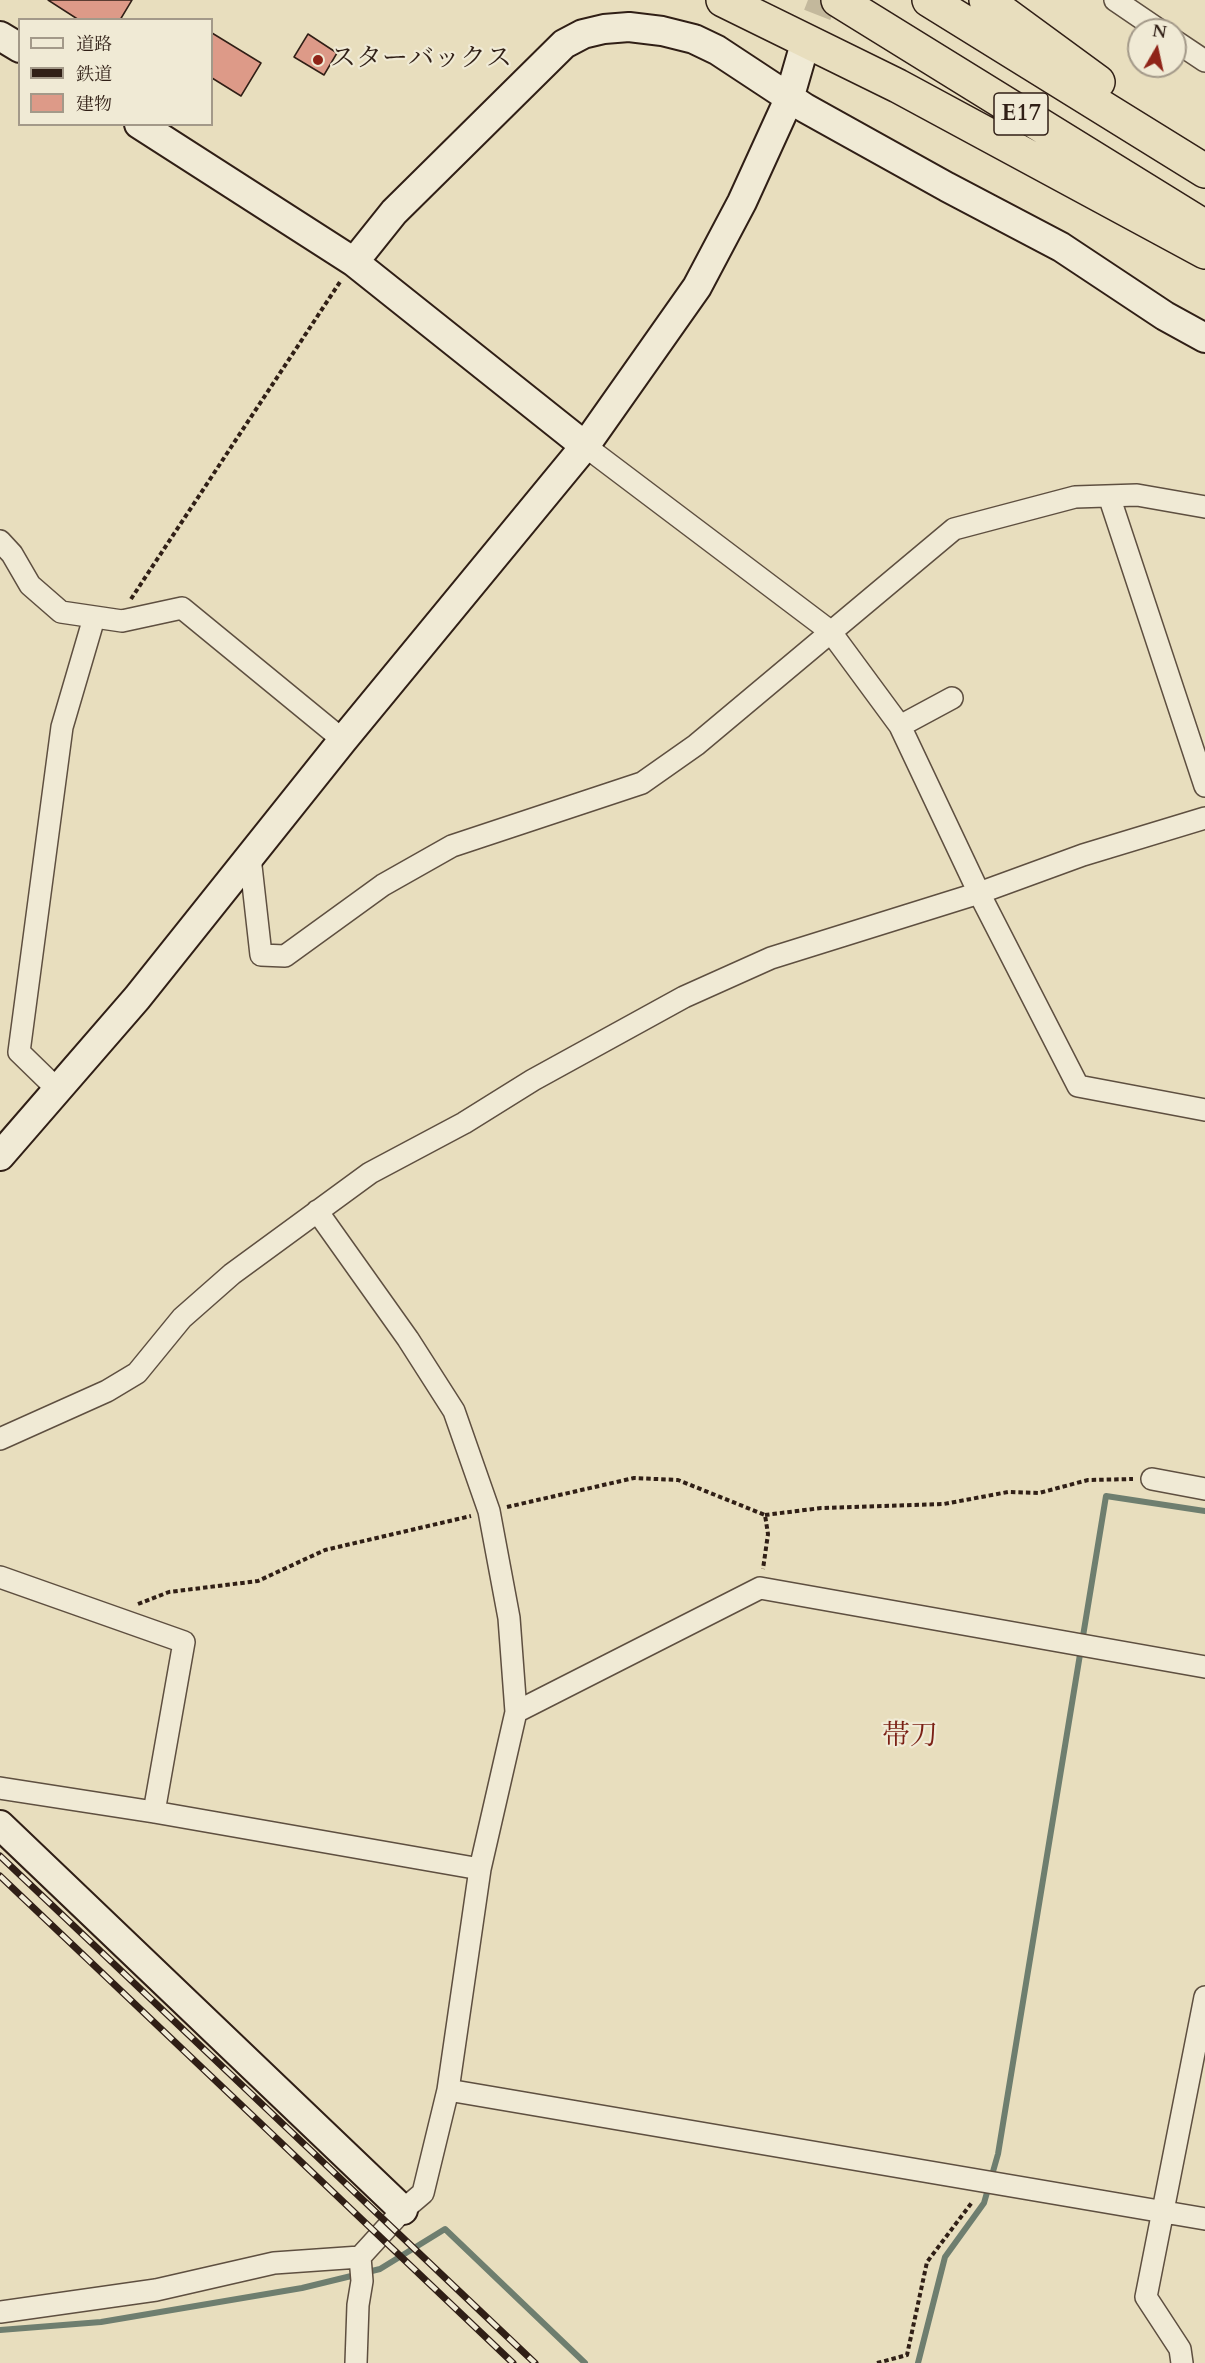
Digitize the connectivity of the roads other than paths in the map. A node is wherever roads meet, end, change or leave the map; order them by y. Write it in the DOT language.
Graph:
graph roads {
  1 [pos="723,0"];
  2 [pos="838,0"];
  3 [pos="929,0"];
  4 [pos="986,0"];
  5 [pos="1115,0"];
  6 [pos="1141,18"];
  7 [pos="0,36"];
  8 [pos="18,47"];
  9 [pos="1187,49"];
  10 [pos="802,54"];
  11 [pos="1205,61"];
  12 [pos="789,99"];
  13 [pos="142,126"];
  14 [pos="1205,151"];
  15 [pos="1205,171"];
  16 [pos="1205,227"];
  17 [pos="1205,252"];
  18 [pos="354,262"];
  19 [pos="1205,338"];
  20 [pos="585,446"];
  21 [pos="1109,496"];
  22 [pos="1205,507"];
  23 [pos="0,541"];
  24 [pos="94,618"];
  25 [pos="830,631"];
  26 [pos="952,698"];
  27 [pos="900,726"];
  28 [pos="343,740"];
  29 [pos="1205,786"];
  30 [pos="1205,818"];
  31 [pos="250,857"];
  32 [pos="979,893"];
  33 [pos="57,1089"];
  34 [pos="1205,1110"];
  35 [pos="0,1156"];
  36 [pos="317,1211"];
  37 [pos="0,1439"];
  38 [pos="1152,1479"];
  39 [pos="1205,1490"];
  40 [pos="0,1577"];
  41 [pos="1205,1667"];
  42 [pos="516,1712"];
  43 [pos="0,1788"];
  44 [pos="154,1812"];
  45 [pos="0,1825"];
  46 [pos="480,1869"];
  47 [pos="1205,1997"];
  48 [pos="448,2090"];
  49 [pos="403,2210"];
  50 [pos="1164,2211"];
  51 [pos="1205,2219"];
  52 [pos="361,2268"];
  53 [pos="0,2312"];
  54 [pos="356,2363"];
  55 [pos="1182,2363"];
  1 -- 17 [label="highway"];
  2 -- 16 [label="highway, E17"];
  3 -- 15 [label="highway, E17"];
  4 -- 14 [label="highway"];
  5 -- 6 [label="street"];
  7 -- 8 [label="street"];
  9 -- 11 [label="street"];
  10 -- 12 [label="street"];
  12 -- 18 [label="street"];
  12 -- 19 [label="street"];
  12 -- 20 [label="street"];
  13 -- 18 [label="street"];
  18 -- 20 [label="street"];
  20 -- 25 [label="street"];
  20 -- 28 [label="street"];
  21 -- 22 [label="street"];
  21 -- 25 [label="street"];
  21 -- 29 [label="street"];
  23 -- 24 [label="street"];
  24 -- 28 [label="street"];
  24 -- 33 [label="street"];
  25 -- 27 [label="street"];
  25 -- 31 [label="street"];
  26 -- 27 [label="street"];
  27 -- 32 [label="street"];
  28 -- 31 [label="street"];
  30 -- 32 [label="street"];
  31 -- 33 [label="street"];
  32 -- 34 [label="street"];
  32 -- 36 [label="street"];
  33 -- 35 [label="street"];
  36 -- 37 [label="street"];
  36 -- 42 [label="street"];
  38 -- 39 [label="street"];
  40 -- 44 [label="street"];
  41 -- 42 [label="street"];
  42 -- 46 [label="street"];
  43 -- 44 [label="street"];
  44 -- 46 [label="street"];
  45 -- 49 [label="street"];
  46 -- 48 [label="street"];
  47 -- 50 [label="street"];
  48 -- 49 [label="street"];
  48 -- 50 [label="street"];
  49 -- 52 [label="street"];
  50 -- 51 [label="street"];
  50 -- 55 [label="street"];
  52 -- 53 [label="street"];
  52 -- 54 [label="street"];
}
